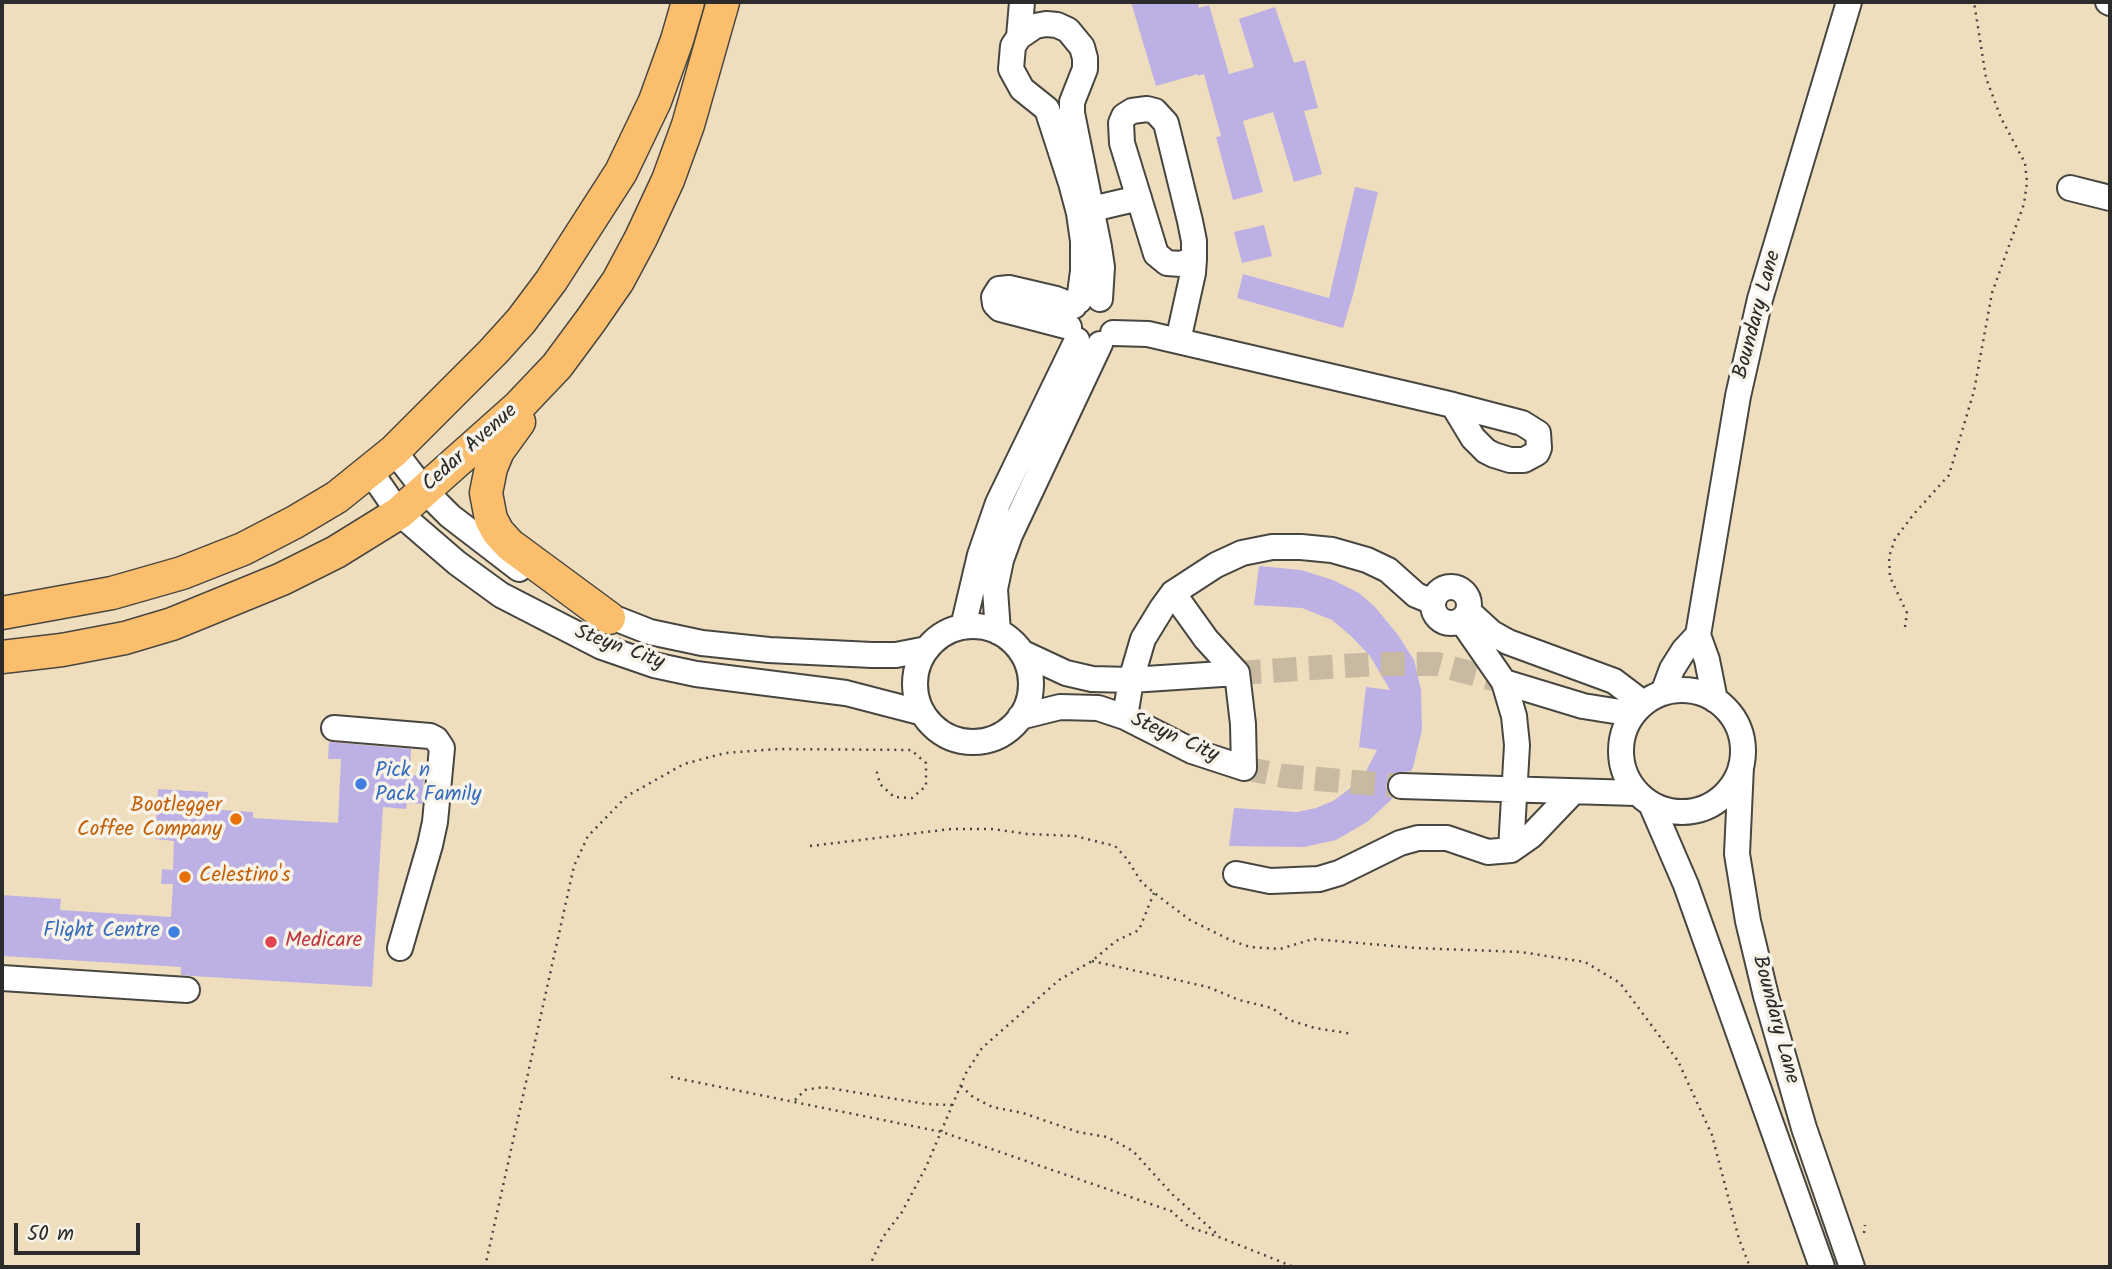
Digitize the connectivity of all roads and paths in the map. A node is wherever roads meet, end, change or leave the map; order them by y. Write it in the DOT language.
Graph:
graph roads {
  1 [pos="688,2"];
  2 [pos="723,2"];
  3 [pos="1022,2"];
  4 [pos="1849,2"];
  5 [pos="1974,2"];
  6 [pos="1029,22"];
  7 [pos="1139,198"];
  8 [pos="1092,209"];
  9 [pos="1194,259"];
  10 [pos="1091,321"];
  11 [pos="1178,341"];
  12 [pos="557,366"];
  13 [pos="1453,405"];
  14 [pos="382,461"];
  15 [pos="425,491"];
  16 [pos="399,513"];
  17 [pos="1172,593"];
  18 [pos="2,613"];
  19 [pos="1464,615"];
  20 [pos="609,618"];
  21 [pos="963,627"];
  22 [pos="1905,627"];
  23 [pos="998,632"];
  24 [pos="1698,635"];
  25 [pos="927,649"];
  26 [pos="1021,652"];
  27 [pos="2,657"];
  28 [pos="1237,673"];
  29 [pos="1131,680"];
  30 [pos="1504,682"];
  31 [pos="1715,700"];
  32 [pos="1647,703"];
  33 [pos="923,713"];
  34 [pos="1020,717"];
  35 [pos="1125,718"];
  36 [pos="334,728"];
  37 [pos="1741,766"];
  38 [pos="876,769"];
  39 [pos="1401,786"];
  40 [pos="1514,788"];
  41 [pos="1573,792"];
  42 [pos="1644,799"];
  43 [pos="810,846"];
  44 [pos="1511,850"];
  45 [pos="1237,874"];
  46 [pos="1154,892"];
  47 [pos="400,948"];
  48 [pos="1092,961"];
  49 [pos="2,978"];
  50 [pos="187,990"];
  51 [pos="1353,1034"];
  52 [pos="671,1077"];
  53 [pos="961,1086"];
  54 [pos="793,1102"];
  55 [pos="953,1105"];
  56 [pos="942,1132"];
  57 [pos="1219,1237"];
  58 [pos="485,1267"];
  59 [pos="869,1267"];
  60 [pos="1294,1267"];
  61 [pos="1750,1267"];
  62 [pos="1822,1267"];
  63 [pos="1852,1267"];
  1 -- 14 [label="main road"];
  2 -- 12 [label="main road, Cedar Avenue"];
  3 -- 6 [label="street"];
  4 -- 24 [label="street, Boundary Lane"];
  5 -- 22 [label="path"];
  6 -- 8 [label="street"];
  6 -- 10 [label="street"];
  7 -- 8 [label="street"];
  7 -- 9 [label="street"];
  7 -- 9 [label="street"];
  8 -- 10 [label="street"];
  9 -- 11 [label="street"];
  10 -- 11 [label="street"];
  10 -- 21 [label="street"];
  10 -- 23 [label="street"];
  11 -- 13 [label="street"];
  12 -- 15 [label="main road, Cedar Avenue"];
  12 -- 20 [label="main road"];
  14 -- 15 [label="street, Steyn City"];
  14 -- 16 [label="street, Steyn City"];
  14 -- 18 [label="main road"];
  15 -- 16 [label="main road, Cedar Avenue"];
  15 -- 20 [label="street, Steyn City"];
  16 -- 27 [label="main road, Cedar Avenue"];
  16 -- 33 [label="street, Steyn City"];
  17 -- 19 [label="street"];
  17 -- 28 [label="street"];
  17 -- 29 [label="street"];
  19 -- 30 [label="street"];
  19 -- 32 [label="street"];
  20 -- 25 [label="street, Steyn City"];
  21 -- 23 [label="street"];
  21 -- 25 [label="street"];
  23 -- 26 [label="street"];
  24 -- 31 [label="street, Boundary Lane"];
  24 -- 32 [label="street, Boundary Lane"];
  25 -- 33 [label="street"];
  26 -- 29 [label="street, Steyn City"];
  26 -- 34 [label="street"];
  28 -- 29 [label="street, Steyn City"];
  28 -- 35 [label="street, Steyn City"];
  29 -- 35 [label="street"];
  30 -- 32 [label="street"];
  30 -- 40 [label="street"];
  31 -- 32 [label="street"];
  31 -- 37 [label="street"];
  32 -- 42 [label="street"];
  33 -- 34 [label="street"];
  34 -- 35 [label="street, Steyn City"];
  36 -- 47 [label="street"];
  37 -- 42 [label="street"];
  37 -- 63 [label="street, Boundary Lane"];
  38 -- 58 [label="path"];
  39 -- 40 [label="street"];
  40 -- 41 [label="street"];
  40 -- 44 [label="street"];
  41 -- 42 [label="street"];
  41 -- 44 [label="street"];
  42 -- 62 [label="street, Boundary Lane"];
  43 -- 46 [label="path"];
  44 -- 45 [label="street"];
  46 -- 48 [label="path"];
  46 -- 61 [label="path"];
  48 -- 51 [label="path"];
  48 -- 53 [label="path"];
  49 -- 50 [label="street"];
  52 -- 54 [label="path"];
  53 -- 55 [label="path"];
  53 -- 57 [label="path"];
  54 -- 55 [label="path"];
  54 -- 56 [label="path"];
  55 -- 56 [label="path"];
  56 -- 57 [label="path"];
  56 -- 59 [label="path"];
  57 -- 60 [label="path"];
}
